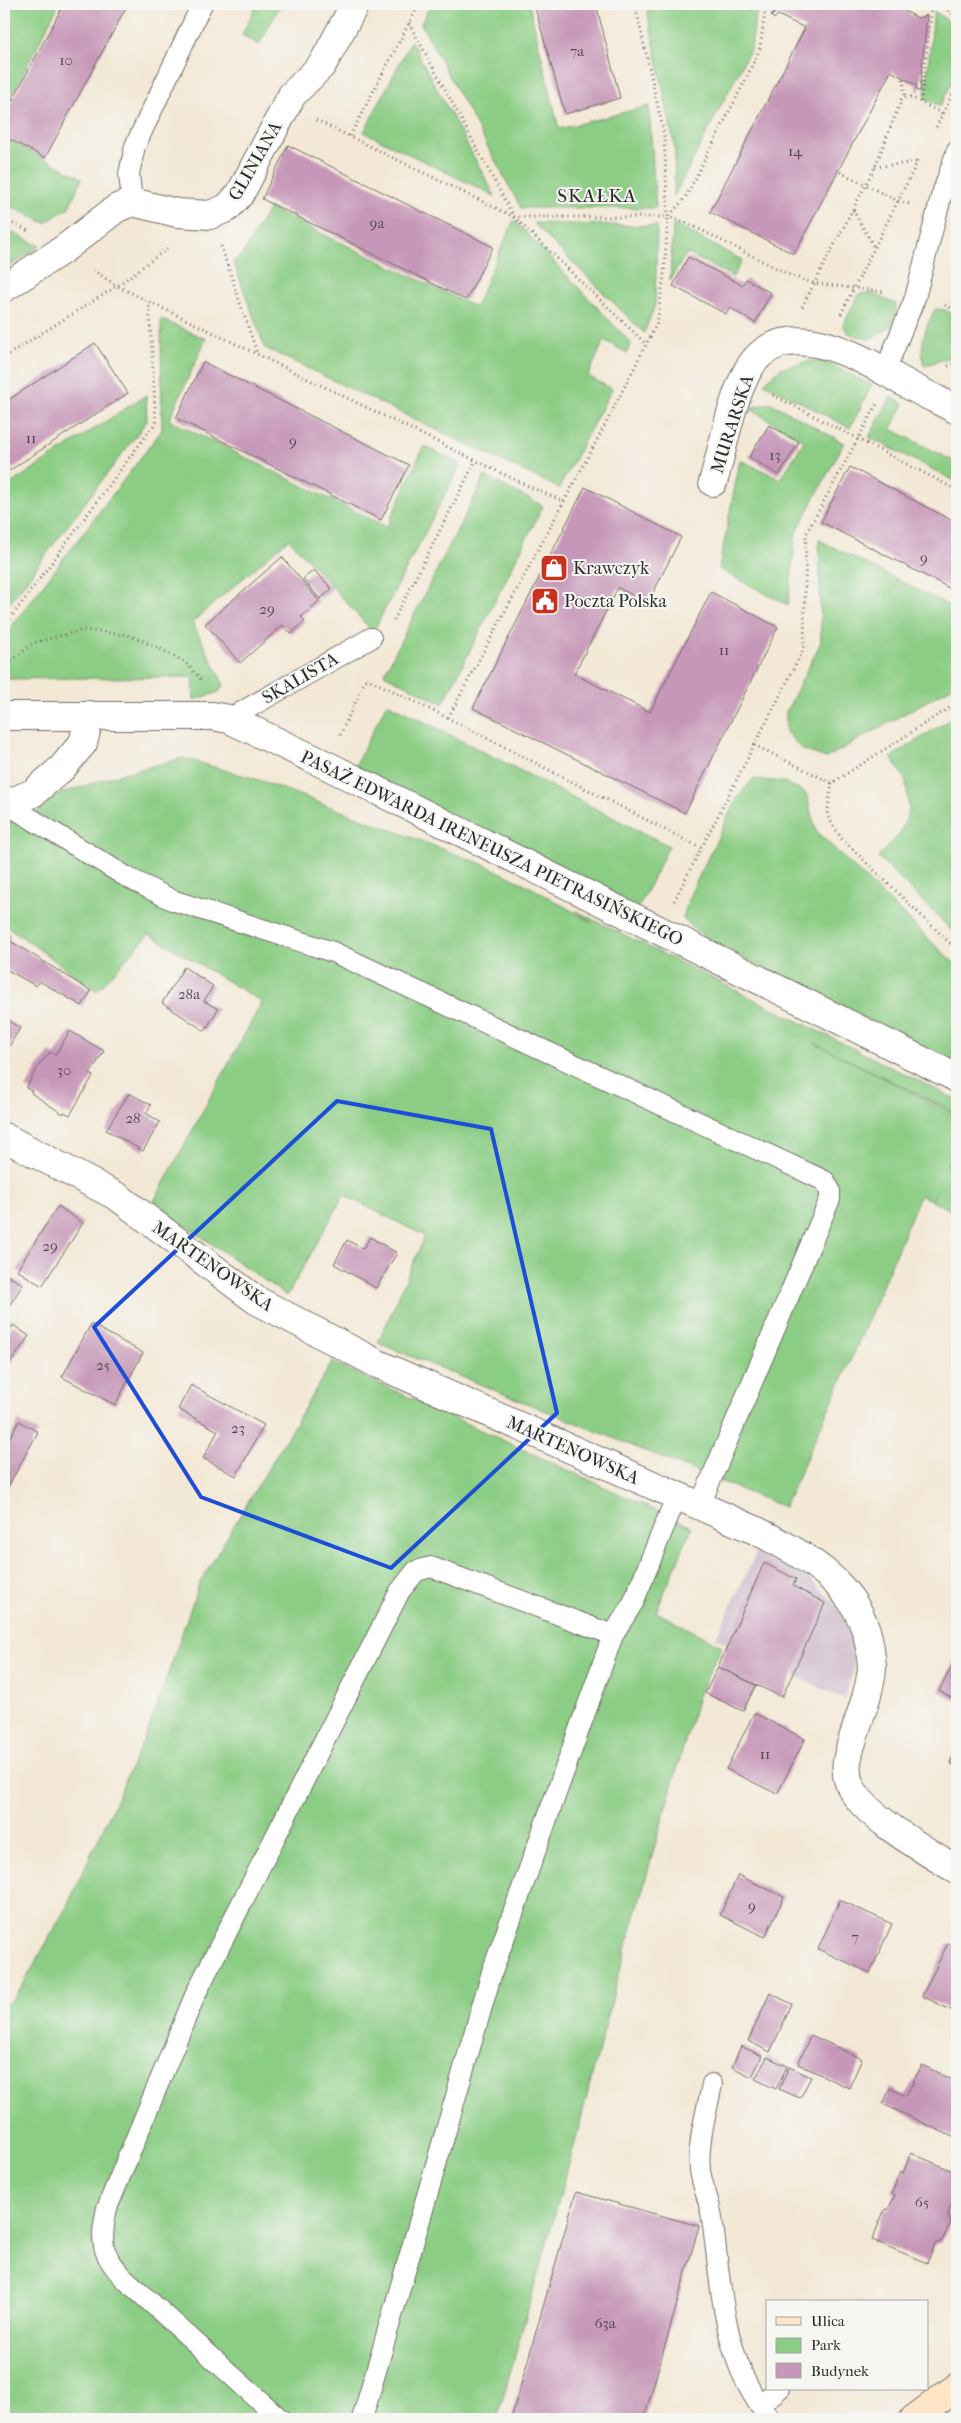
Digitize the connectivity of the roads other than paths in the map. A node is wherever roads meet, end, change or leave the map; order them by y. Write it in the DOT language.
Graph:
graph roads {
  1 [pos="202,4"];
  2 [pos="355,4"];
  3 [pos="957,150"];
  4 [pos="132,202"];
  5 [pos="4,288"];
  6 [pos="889,373"];
  7 [pos="957,410"];
  8 [pos="714,482"];
  9 [pos="371,638"];
  10 [pos="90,715"];
  11 [pos="10,716"];
  12 [pos="229,719"];
  13 [pos="5,804"];
  14 [pos="957,1078"];
  15 [pos="4,1137"];
  16 [pos="688,1500"];
  17 [pos="613,1635"];
  18 [pos="957,1870"];
  19 [pos="712,2084"];
  20 [pos="957,2386"];
  21 [pos="778,2390"];
  22 [pos="765,2415"];
  23 [pos="280,2419"];
  24 [pos="362,2419"];
  25 [pos="914,2419"];
  1 -- 4 [label="lane"];
  2 -- 4 [label="street, GLINIANA"];
  3 -- 6 [label="lane"];
  4 -- 5 [label="street"];
  6 -- 7 [label="street, MURARSKA"];
  6 -- 8 [label="street, MURARSKA"];
  9 -- 12 [label="lane, SKALISTA"];
  10 -- 11 [label="street, PASAŻ EDWARDA IRENEUSZA PIETRASIŃSKIEGO"];
  10 -- 12 [label="street, PASAŻ EDWARDA IRENEUSZA PIETRASIŃSKIEGO"];
  10 -- 13 [label="street"];
  12 -- 14 [label="street, PASAŻ EDWARDA IRENEUSZA PIETRASIŃSKIEGO"];
  13 -- 16 [label="lane"];
  15 -- 16 [label="street, MARTENOWSKA"];
  16 -- 17 [label="lane"];
  16 -- 18 [label="street, MARTENOWSKA"];
  17 -- 23 [label="lane"];
  17 -- 24 [label="lane"];
  19 -- 22 [label="lane"];
  20 -- 25 [label="street"];
  21 -- 22 [label="lane"];
}
